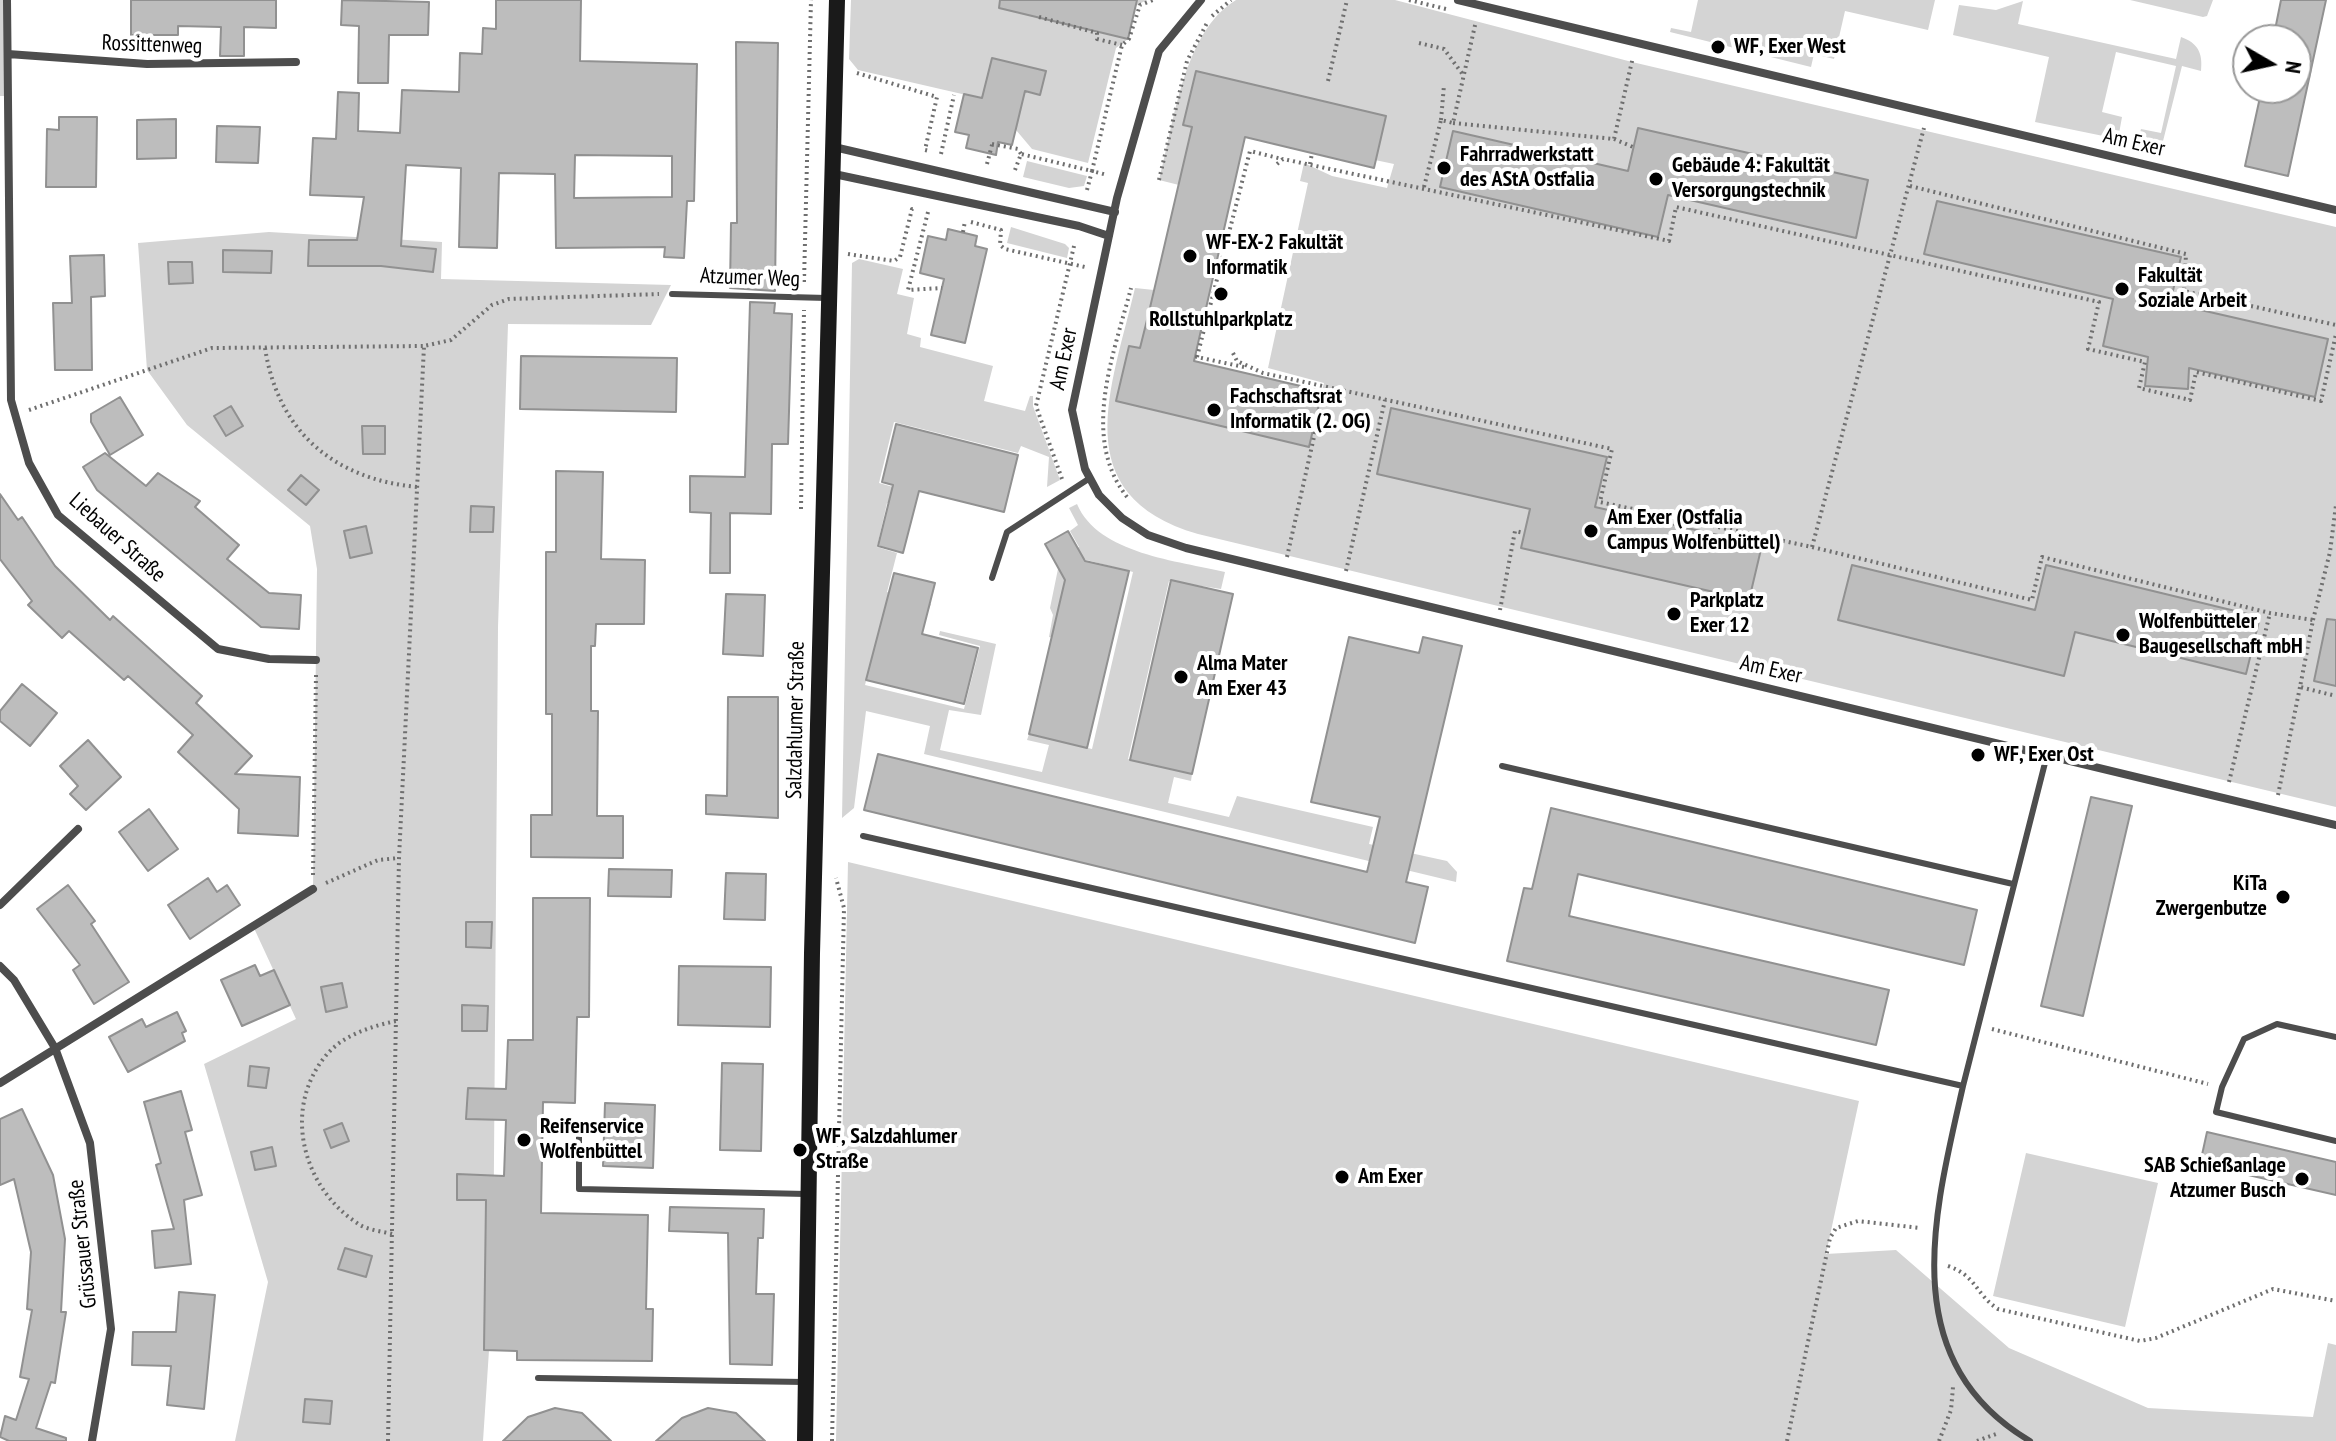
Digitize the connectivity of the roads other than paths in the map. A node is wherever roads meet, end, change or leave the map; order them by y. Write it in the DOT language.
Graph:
graph roads {
  1 [pos="7,0"];
  2 [pos="837,0"];
  3 [pos="1201,0"];
  4 [pos="1458,0"];
  5 [pos="8,54"];
  6 [pos="296,62"];
  7 [pos="4,96"];
  8 [pos="834,147"];
  9 [pos="834,174"];
  10 [pos="2336,210"];
  11 [pos="1115,212"];
  12 [pos="1109,236"];
  13 [pos="672,294"];
  14 [pos="827,298"];
  15 [pos="0,400"];
  16 [pos="11,400"];
  17 [pos="1090,478"];
  18 [pos="992,578"];
  19 [pos="316,660"];
  20 [pos="2047,755"];
  21 [pos="1502,766"];
  22 [pos="2336,825"];
  23 [pos="78,829"];
  24 [pos="863,836"];
  25 [pos="2013,884"];
  26 [pos="313,889"];
  27 [pos="0,905"];
  28 [pos="0,966"];
  29 [pos="2336,1037"];
  30 [pos="55,1048"];
  31 [pos="0,1083"];
  32 [pos="1963,1086"];
  33 [pos="579,1127"];
  34 [pos="2336,1141"];
  35 [pos="810,1194"];
  36 [pos="538,1378"];
  37 [pos="805,1382"];
  38 [pos="92,1441"];
  39 [pos="805,1441"];
  40 [pos="2030,1441"];
  1 -- 5 [label="street, Liebauer Straße"];
  2 -- 8 [label="street, Salzdahlumer Straße"];
  3 -- 11 [label="street, Am Exer"];
  4 -- 10 [label="street, Am Exer"];
  5 -- 6 [label="street, Rossittenweg"];
  5 -- 7 [label="street, Liebauer Straße"];
  7 -- 16 [label="street, Liebauer Straße"];
  8 -- 9 [label="street, Salzdahlumer Straße"];
  8 -- 11 [label="street"];
  9 -- 12 [label="street"];
  9 -- 14 [label="street, Salzdahlumer Straße"];
  11 -- 12 [label="street, Am Exer"];
  12 -- 17 [label="street, Am Exer"];
  13 -- 14 [label="lane, Atzumer Weg"];
  14 -- 35 [label="street, Salzdahlumer Straße"];
  15 -- 16 [label="street"];
  16 -- 19 [label="street, Liebauer Straße"];
  17 -- 18 [label="lane"];
  17 -- 20 [label="street, Am Exer"];
  20 -- 22 [label="street, Am Exer"];
  20 -- 25 [label="lane"];
  21 -- 25 [label="lane"];
  23 -- 27 [label="street"];
  24 -- 32 [label="lane"];
  25 -- 32 [label="lane"];
  26 -- 30 [label="street"];
  28 -- 30 [label="street, Grüssauer Straße"];
  29 -- 34 [label="lane"];
  30 -- 31 [label="street"];
  30 -- 38 [label="street, Grüssauer Straße"];
  32 -- 40 [label="lane"];
  33 -- 35 [label="lane"];
  35 -- 37 [label="street, Salzdahlumer Straße"];
  36 -- 37 [label="lane"];
  37 -- 39 [label="street, Salzdahlumer Straße"];
}
